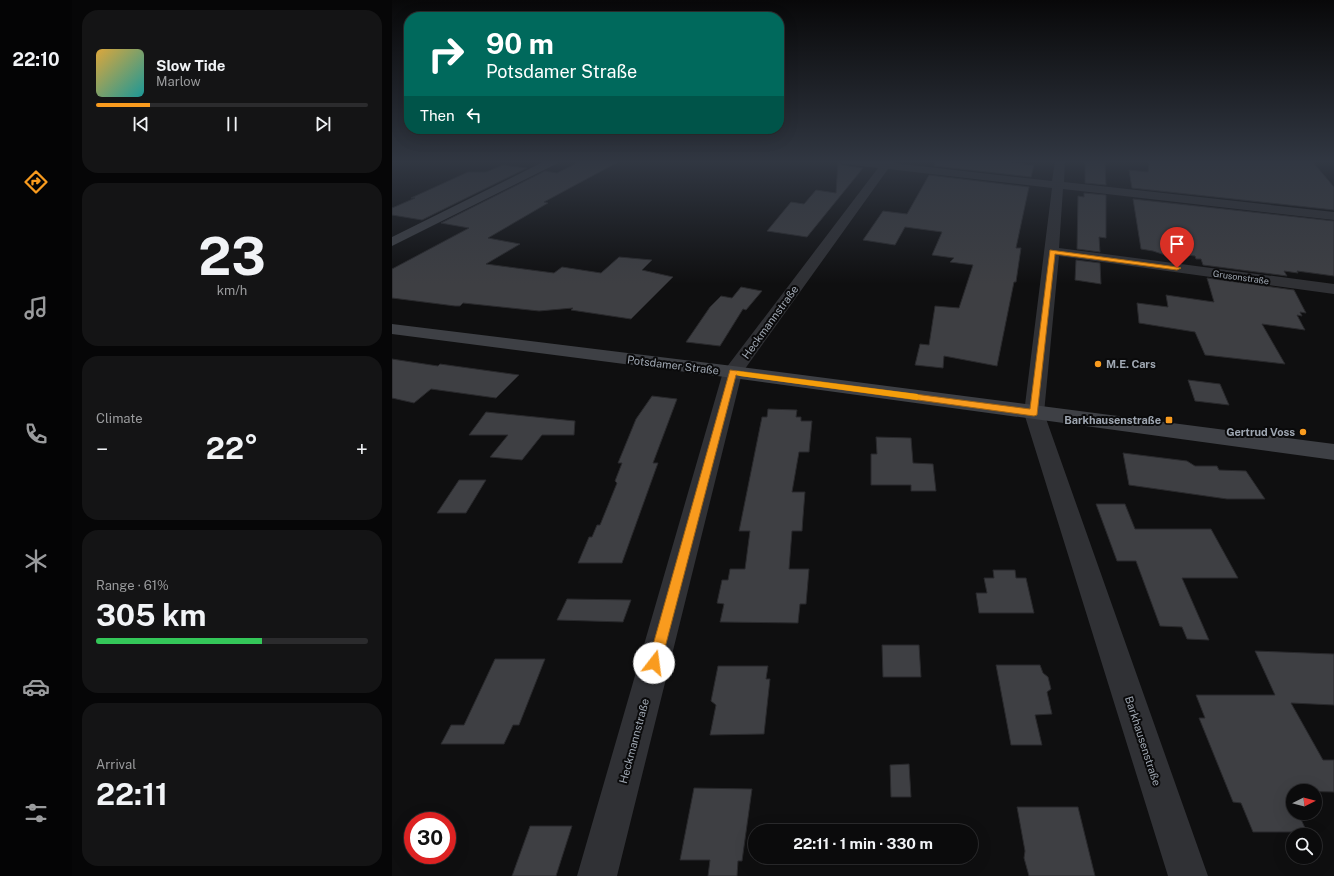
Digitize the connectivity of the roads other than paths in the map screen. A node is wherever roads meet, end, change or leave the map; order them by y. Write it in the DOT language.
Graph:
graph roads {
  1 [pos="472,202"];
  2 [pos="859,202"];
  3 [pos="1056,202"];
  4 [pos="1208,202"];
  5 [pos="1334,216"];
  6 [pos="392,242"];
  7 [pos="1052,252"];
  8 [pos="1334,290"];
  9 [pos="392,329"];
  10 [pos="733,372"];
  11 [pos="1034,413"];
  12 [pos="1334,452"];
  13 [pos="597,876"];
  14 [pos="1188,876"];
  1 -- 6 [label="street"];
  2 -- 10 [label="street, Heckmannstraße"];
  3 -- 7 [label="street, Barkhausenstraße"];
  4 -- 5 [label="street"];
  7 -- 8 [label="street, Grusonstraße"];
  7 -- 11 [label="street, Barkhausenstraße"];
  9 -- 10 [label="street, Potsdamer Straße"];
  10 -- 11 [label="street, Potsdamer Straße"];
  10 -- 13 [label="street, Heckmannstraße"];
  11 -- 12 [label="street, Potsdamer Straße"];
  11 -- 14 [label="street, Barkhausenstraße"];
}
